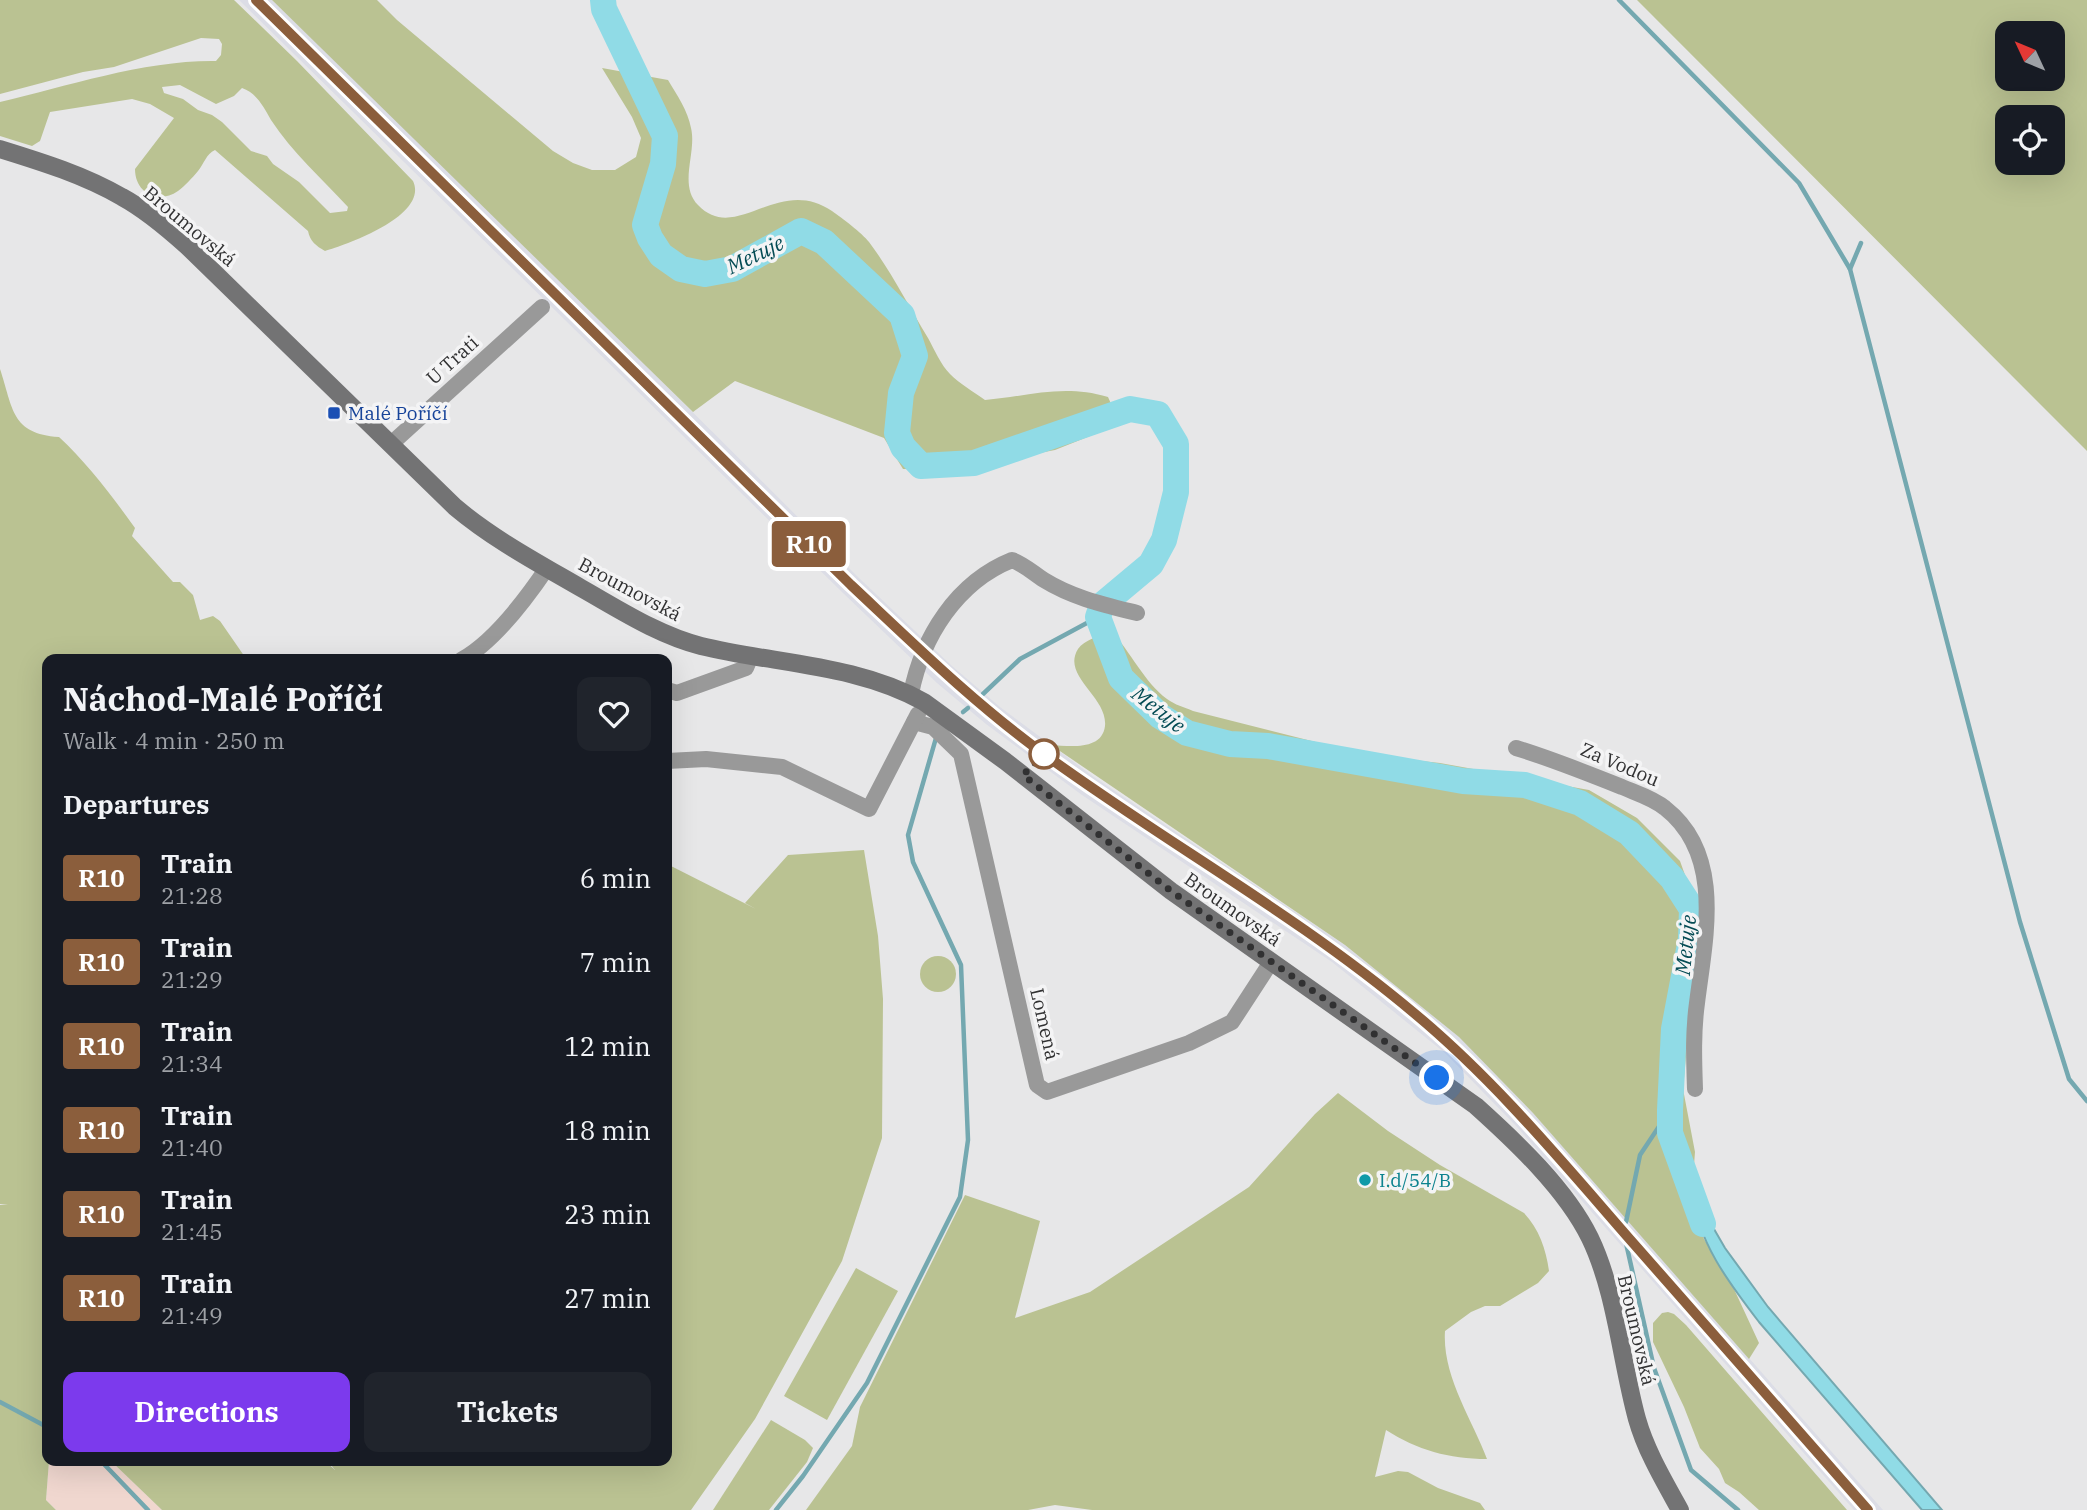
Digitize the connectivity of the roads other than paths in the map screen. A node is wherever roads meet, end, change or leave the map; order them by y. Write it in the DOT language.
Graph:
graph roads {
  1 [pos="0,149"];
  2 [pos="542,307"];
  3 [pos="391,444"];
  4 [pos="547,568"];
  5 [pos="1137,613"];
  6 [pos="472,654"];
  7 [pos="751,656"];
  8 [pos="672,692"];
  9 [pos="917,698"];
  10 [pos="914,722"];
  11 [pos="1516,748"];
  12 [pos="672,761"];
  13 [pos="1271,962"];
  14 [pos="1695,1089"];
  15 [pos="1681,1510"];
  1 -- 3 [label="main road, Broumovská"];
  2 -- 3 [label="street, U Trati"];
  3 -- 4 [label="main road, Broumovská"];
  4 -- 6 [label="street, Broumovská"];
  4 -- 7 [label="main road, Broumovská"];
  5 -- 9 [label="street"];
  7 -- 8 [label="street"];
  7 -- 9 [label="main road, Broumovská"];
  9 -- 10 [label="street"];
  9 -- 13 [label="main road, Broumovská"];
  10 -- 12 [label="street"];
  10 -- 13 [label="street, Lomená"];
  11 -- 14 [label="street, Za Vodou"];
  13 -- 15 [label="main road, Broumovská"];
}
